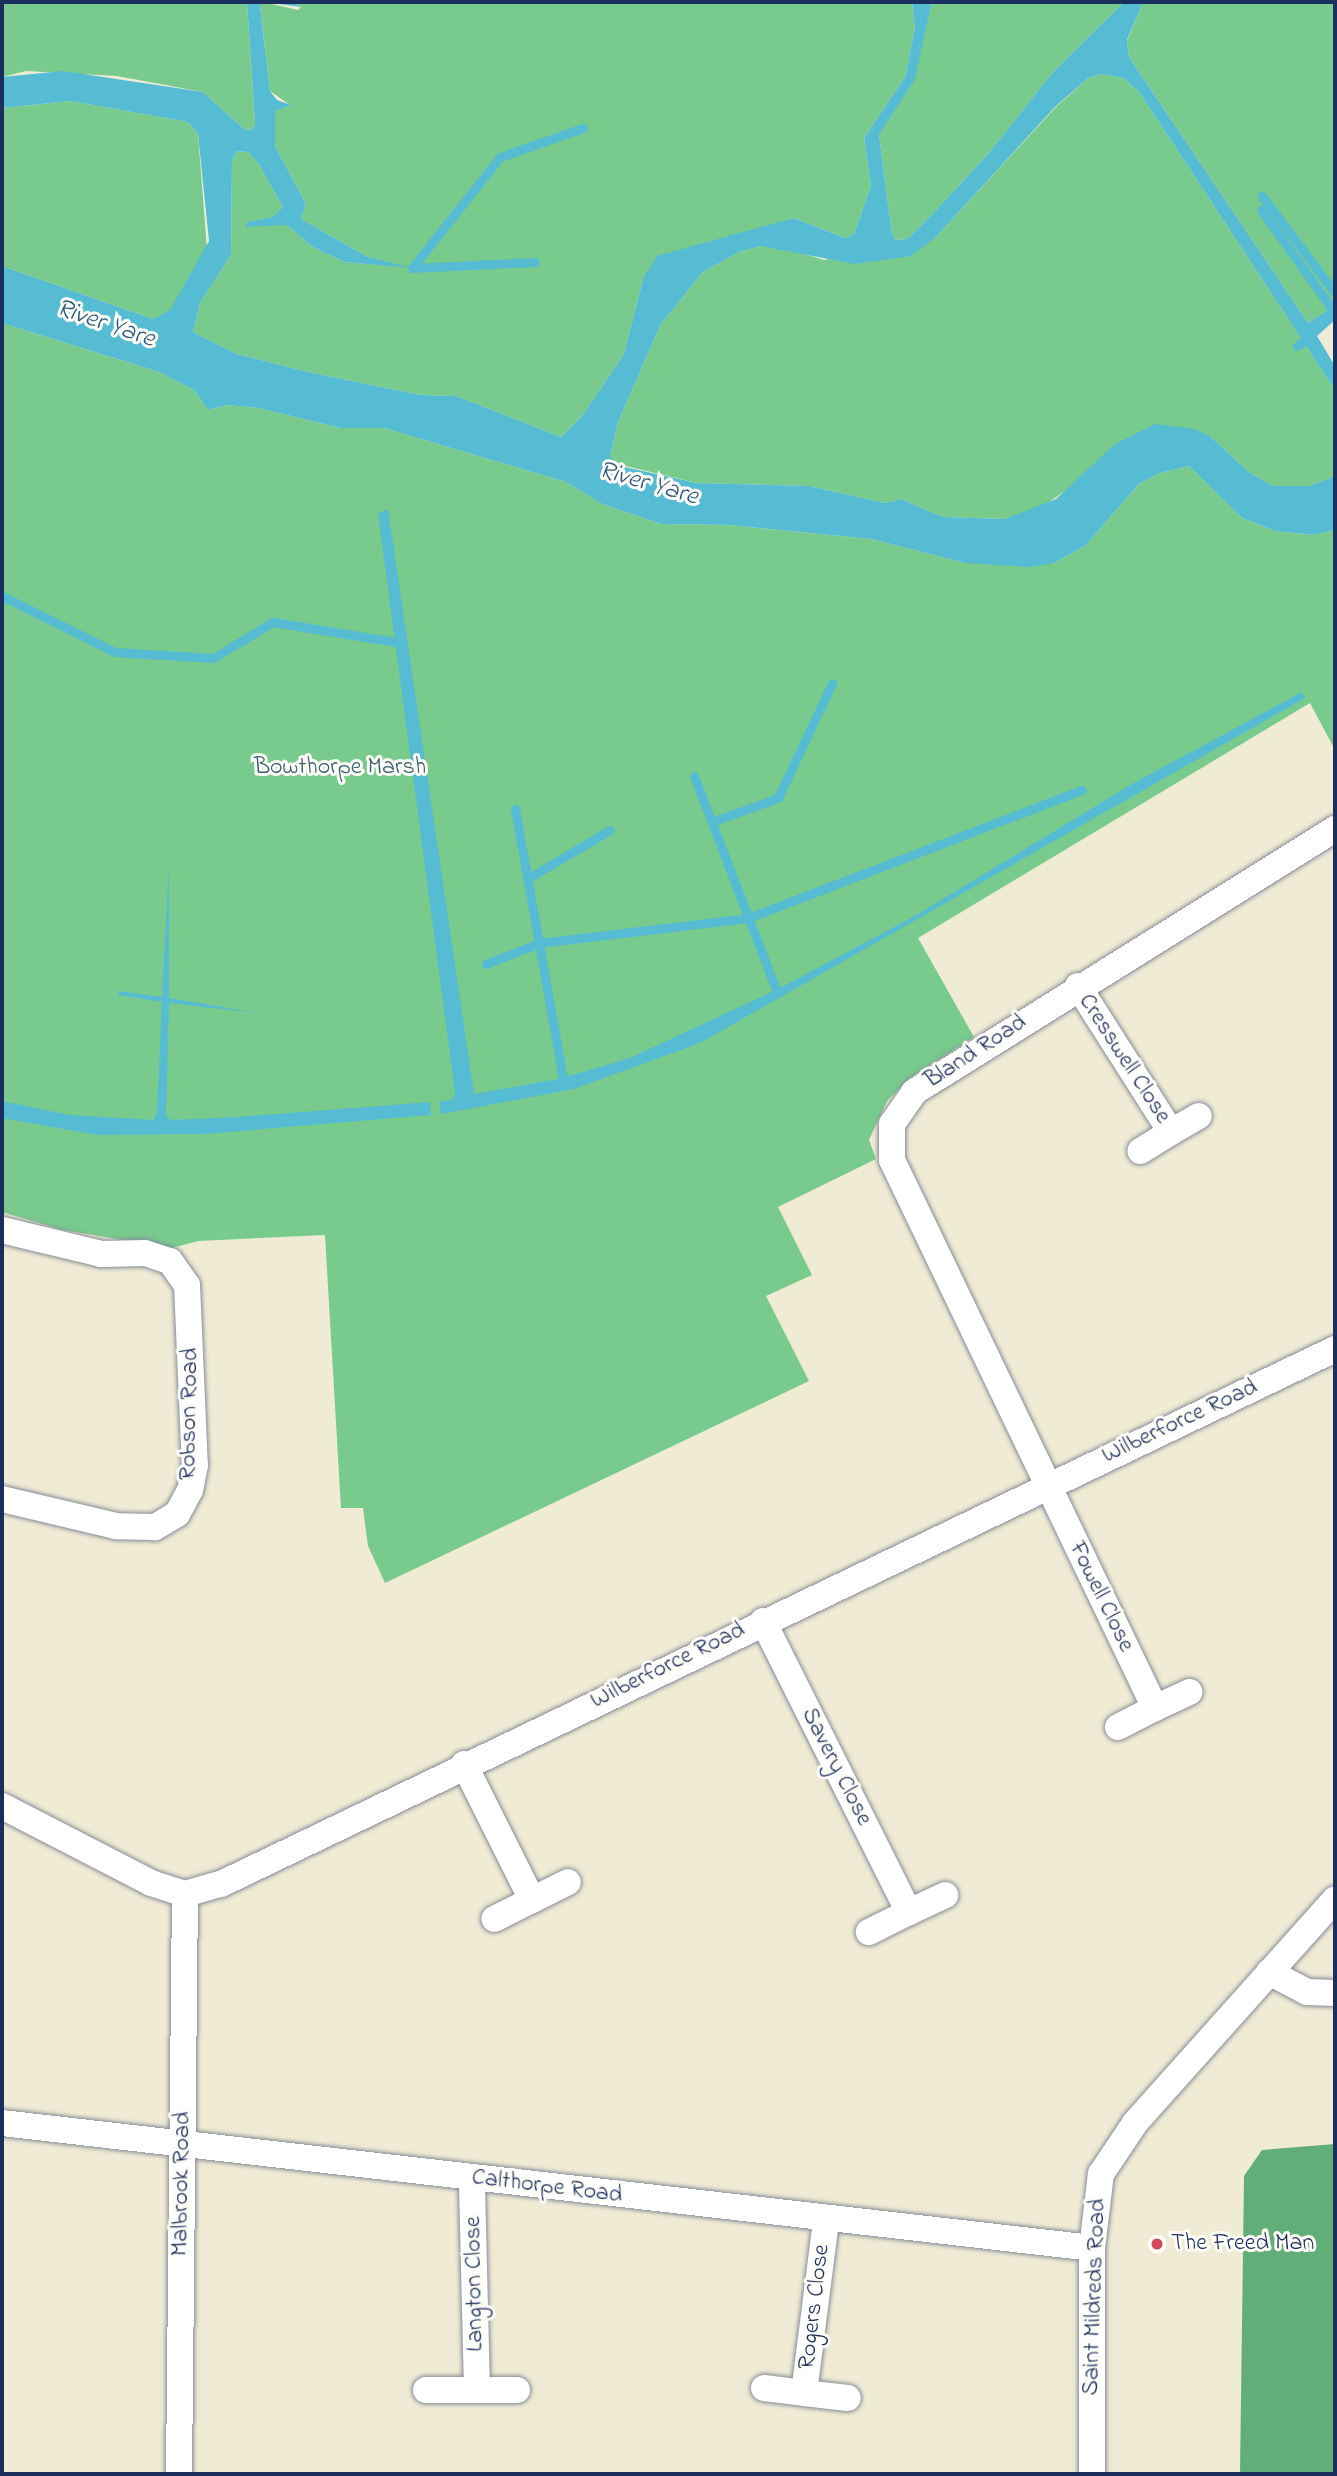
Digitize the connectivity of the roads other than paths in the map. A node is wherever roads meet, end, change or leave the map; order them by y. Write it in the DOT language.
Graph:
graph roads {
  1 [pos="1335,829"];
  2 [pos="1078,986"];
  3 [pos="1199,1116"];
  4 [pos="1171,1132"];
  5 [pos="1141,1151"];
  6 [pos="2,1230"];
  7 [pos="1335,1349"];
  8 [pos="1047,1485"];
  9 [pos="2,1499"];
  10 [pos="763,1621"];
  11 [pos="1190,1692"];
  12 [pos="1155,1708"];
  13 [pos="1118,1727"];
  14 [pos="464,1764"];
  15 [pos="2,1806"];
  16 [pos="568,1882"];
  17 [pos="186,1894"];
  18 [pos="945,1895"];
  19 [pos="1335,1899"];
  20 [pos="532,1900"];
  21 [pos="909,1912"];
  22 [pos="494,1919"];
  23 [pos="869,1932"];
  24 [pos="1269,1972"];
  25 [pos="1335,1993"];
  26 [pos="2,2123"];
  27 [pos="182,2143"];
  28 [pos="472,2178"];
  29 [pos="826,2221"];
  30 [pos="1093,2248"];
  31 [pos="764,2388"];
  32 [pos="426,2390"];
  33 [pos="477,2390"];
  34 [pos="517,2390"];
  35 [pos="804,2393"];
  36 [pos="848,2399"];
  37 [pos="179,2474"];
  38 [pos="1092,2474"];
  1 -- 2 [label="street, Bland Road"];
  2 -- 4 [label="street, Cresswell Close"];
  2 -- 8 [label="street, Bland Road"];
  3 -- 4 [label="street, Cresswell Close"];
  4 -- 5 [label="street, Cresswell Close"];
  6 -- 9 [label="street, Robson Road"];
  7 -- 8 [label="street, Wilberforce Road"];
  8 -- 10 [label="street, Wilberforce Road"];
  8 -- 12 [label="street, Fowell Close"];
  10 -- 14 [label="street, Wilberforce Road"];
  10 -- 21 [label="street, Savery Close"];
  11 -- 12 [label="street"];
  12 -- 13 [label="street"];
  14 -- 17 [label="street, Wilberforce Road"];
  14 -- 20 [label="street"];
  15 -- 17 [label="street"];
  16 -- 20 [label="street"];
  17 -- 27 [label="street, Malbrook Road"];
  18 -- 21 [label="street"];
  19 -- 24 [label="street, Saint Mildreds Road"];
  20 -- 22 [label="street"];
  21 -- 23 [label="street"];
  24 -- 25 [label="street"];
  24 -- 30 [label="street, Saint Mildreds Road"];
  26 -- 27 [label="street, Calthorpe Road"];
  27 -- 28 [label="street, Calthorpe Road"];
  27 -- 37 [label="street, Malbrook Road"];
  28 -- 29 [label="street, Calthorpe Road"];
  28 -- 33 [label="street, Langton Close"];
  29 -- 30 [label="street, Calthorpe Road"];
  29 -- 35 [label="street, Rogers Close"];
  30 -- 38 [label="street, Saint Mildreds Road"];
  31 -- 35 [label="street, Rogers Close"];
  32 -- 33 [label="street"];
  33 -- 34 [label="street"];
  35 -- 36 [label="street, Rogers Close"];
}
